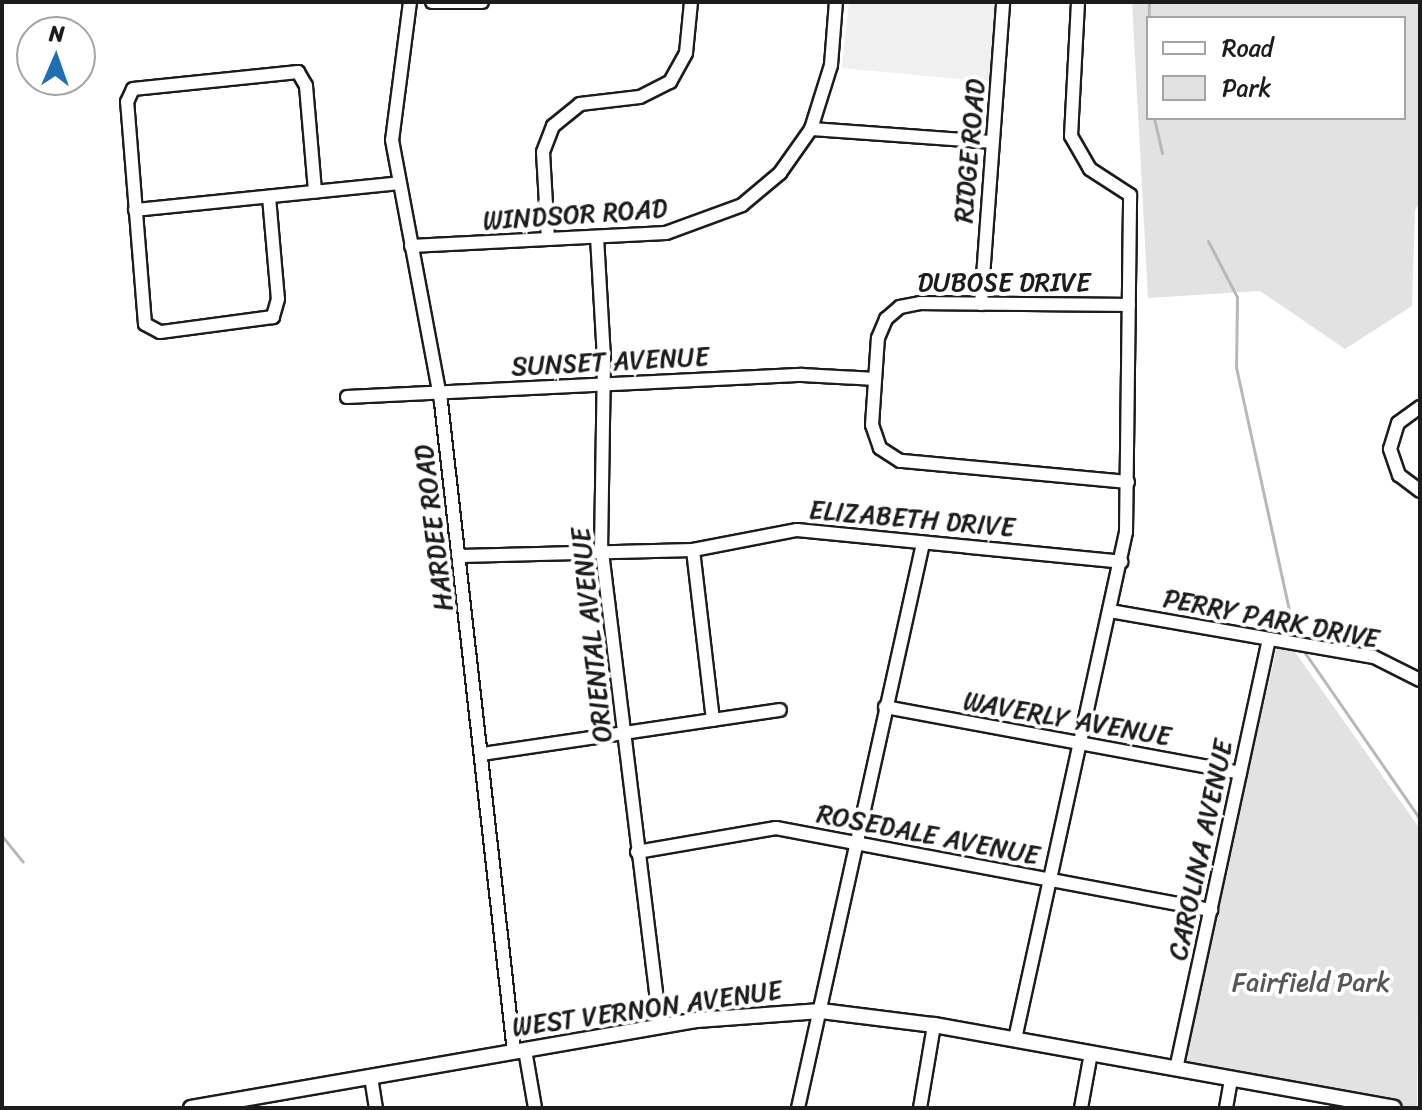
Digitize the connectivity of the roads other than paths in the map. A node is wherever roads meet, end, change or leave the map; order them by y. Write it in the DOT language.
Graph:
graph roads {
  1 [pos="410,2"];
  2 [pos="432,2"];
  3 [pos="482,2"];
  4 [pos="691,2"];
  5 [pos="836,2"];
  6 [pos="1003,2"];
  7 [pos="1078,2"];
  8 [pos="811,129"];
  9 [pos="992,142"];
  10 [pos="399,183"];
  11 [pos="315,192"];
  12 [pos="269,197"];
  13 [pos="135,210"];
  14 [pos="597,237"];
  15 [pos="548,239"];
  16 [pos="411,246"];
  17 [pos="981,304"];
  18 [pos="1129,305"];
  19 [pos="875,379"];
  20 [pos="604,384"];
  21 [pos="440,392"];
  22 [pos="347,397"];
  23 [pos="1420,407"];
  24 [pos="1128,482"];
  25 [pos="1420,491"];
  26 [pos="923,543"];
  27 [pos="693,550"];
  28 [pos="602,554"];
  29 [pos="461,556"];
  30 [pos="1121,562"];
  31 [pos="1110,611"];
  32 [pos="1269,640"];
  33 [pos="1420,680"];
  34 [pos="885,707"];
  35 [pos="780,710"];
  36 [pos="713,720"];
  37 [pos="623,733"];
  38 [pos="1080,745"];
  39 [pos="482,754"];
  40 [pos="1240,773"];
  41 [pos="855,845"];
  42 [pos="637,852"];
  43 [pos="1050,880"];
  44 [pos="1211,910"];
  45 [pos="821,1011"];
  46 [pos="934,1025"];
  47 [pos="660,1026"];
  48 [pos="1015,1039"];
  49 [pos="520,1051"];
  50 [pos="1091,1053"];
  51 [pos="1176,1069"];
  52 [pos="371,1077"];
  53 [pos="1231,1079"];
  54 [pos="191,1108"];
  55 [pos="376,1108"];
  56 [pos="535,1108"];
  57 [pos="798,1108"];
  58 [pos="920,1108"];
  59 [pos="1081,1108"];
  60 [pos="1226,1108"];
  61 [pos="1394,1108"];
  1 -- 10 [label="street, HARDEE ROAD"];
  2 -- 3 [label="street"];
  4 -- 15 [label="street"];
  5 -- 8 [label="street, WINDSOR ROAD"];
  6 -- 9 [label="street, RIDGE ROAD"];
  7 -- 18 [label="street"];
  8 -- 9 [label="street"];
  8 -- 14 [label="street, WINDSOR ROAD"];
  9 -- 17 [label="street, RIDGE ROAD"];
  10 -- 11 [label="street"];
  10 -- 16 [label="street, HARDEE ROAD"];
  11 -- 12 [label="street"];
  11 -- 13 [label="street"];
  12 -- 13 [label="street"];
  12 -- 13 [label="street"];
  14 -- 15 [label="street, WINDSOR ROAD"];
  14 -- 20 [label="street, ORIENTAL AVENUE"];
  15 -- 16 [label="street, WINDSOR ROAD"];
  16 -- 21 [label="street, HARDEE ROAD"];
  17 -- 18 [label="street, DUBOSE DRIVE"];
  17 -- 19 [label="street, DUBOSE DRIVE"];
  18 -- 24 [label="street"];
  19 -- 20 [label="street, SUNSET AVENUE"];
  19 -- 24 [label="street, DUBOSE DRIVE"];
  20 -- 21 [label="street, SUNSET AVENUE"];
  20 -- 28 [label="street, ORIENTAL AVENUE"];
  21 -- 22 [label="street, SUNSET AVENUE"];
  21 -- 29 [label="street, HARDEE ROAD"];
  23 -- 25 [label="street"];
  24 -- 30 [label="street"];
  26 -- 27 [label="street, ELIZABETH DRIVE"];
  26 -- 30 [label="street, ELIZABETH DRIVE"];
  26 -- 34 [label="street"];
  27 -- 28 [label="street, ELIZABETH DRIVE"];
  27 -- 36 [label="street"];
  28 -- 29 [label="street, ELIZABETH DRIVE"];
  28 -- 37 [label="street, ORIENTAL AVENUE"];
  29 -- 39 [label="street, HARDEE ROAD"];
  30 -- 31 [label="street"];
  31 -- 32 [label="street, PERRY PARK DRIVE"];
  31 -- 38 [label="street"];
  32 -- 33 [label="street, PERRY PARK DRIVE"];
  32 -- 40 [label="street, CAROLINA AVENUE"];
  34 -- 38 [label="street, WAVERLY AVENUE"];
  34 -- 41 [label="street"];
  35 -- 36 [label="street"];
  36 -- 37 [label="street"];
  37 -- 39 [label="street"];
  37 -- 42 [label="street, ORIENTAL AVENUE"];
  38 -- 40 [label="street, WAVERLY AVENUE"];
  38 -- 43 [label="street"];
  39 -- 49 [label="street, HARDEE ROAD"];
  40 -- 44 [label="street, CAROLINA AVENUE"];
  41 -- 42 [label="street, ROSEDALE AVENUE"];
  41 -- 43 [label="street, ROSEDALE AVENUE"];
  41 -- 45 [label="street"];
  42 -- 47 [label="street, ORIENTAL AVENUE"];
  43 -- 44 [label="street, ROSEDALE AVENUE"];
  43 -- 48 [label="street"];
  44 -- 51 [label="street, CAROLINA AVENUE"];
  45 -- 46 [label="main road, WEST VERNON AVENUE"];
  45 -- 47 [label="main road, WEST VERNON AVENUE"];
  45 -- 57 [label="street"];
  46 -- 48 [label="main road, WEST VERNON AVENUE"];
  46 -- 58 [label="street"];
  47 -- 49 [label="main road, WEST VERNON AVENUE"];
  48 -- 50 [label="main road, WEST VERNON AVENUE"];
  49 -- 52 [label="main road, WEST VERNON AVENUE"];
  49 -- 56 [label="street, HARDEE ROAD"];
  50 -- 51 [label="main road, WEST VERNON AVENUE"];
  50 -- 59 [label="street"];
  51 -- 53 [label="main road, WEST VERNON AVENUE"];
  52 -- 54 [label="main road, WEST VERNON AVENUE"];
  52 -- 55 [label="street"];
  53 -- 60 [label="street"];
  53 -- 61 [label="main road, WEST VERNON AVENUE"];
}
